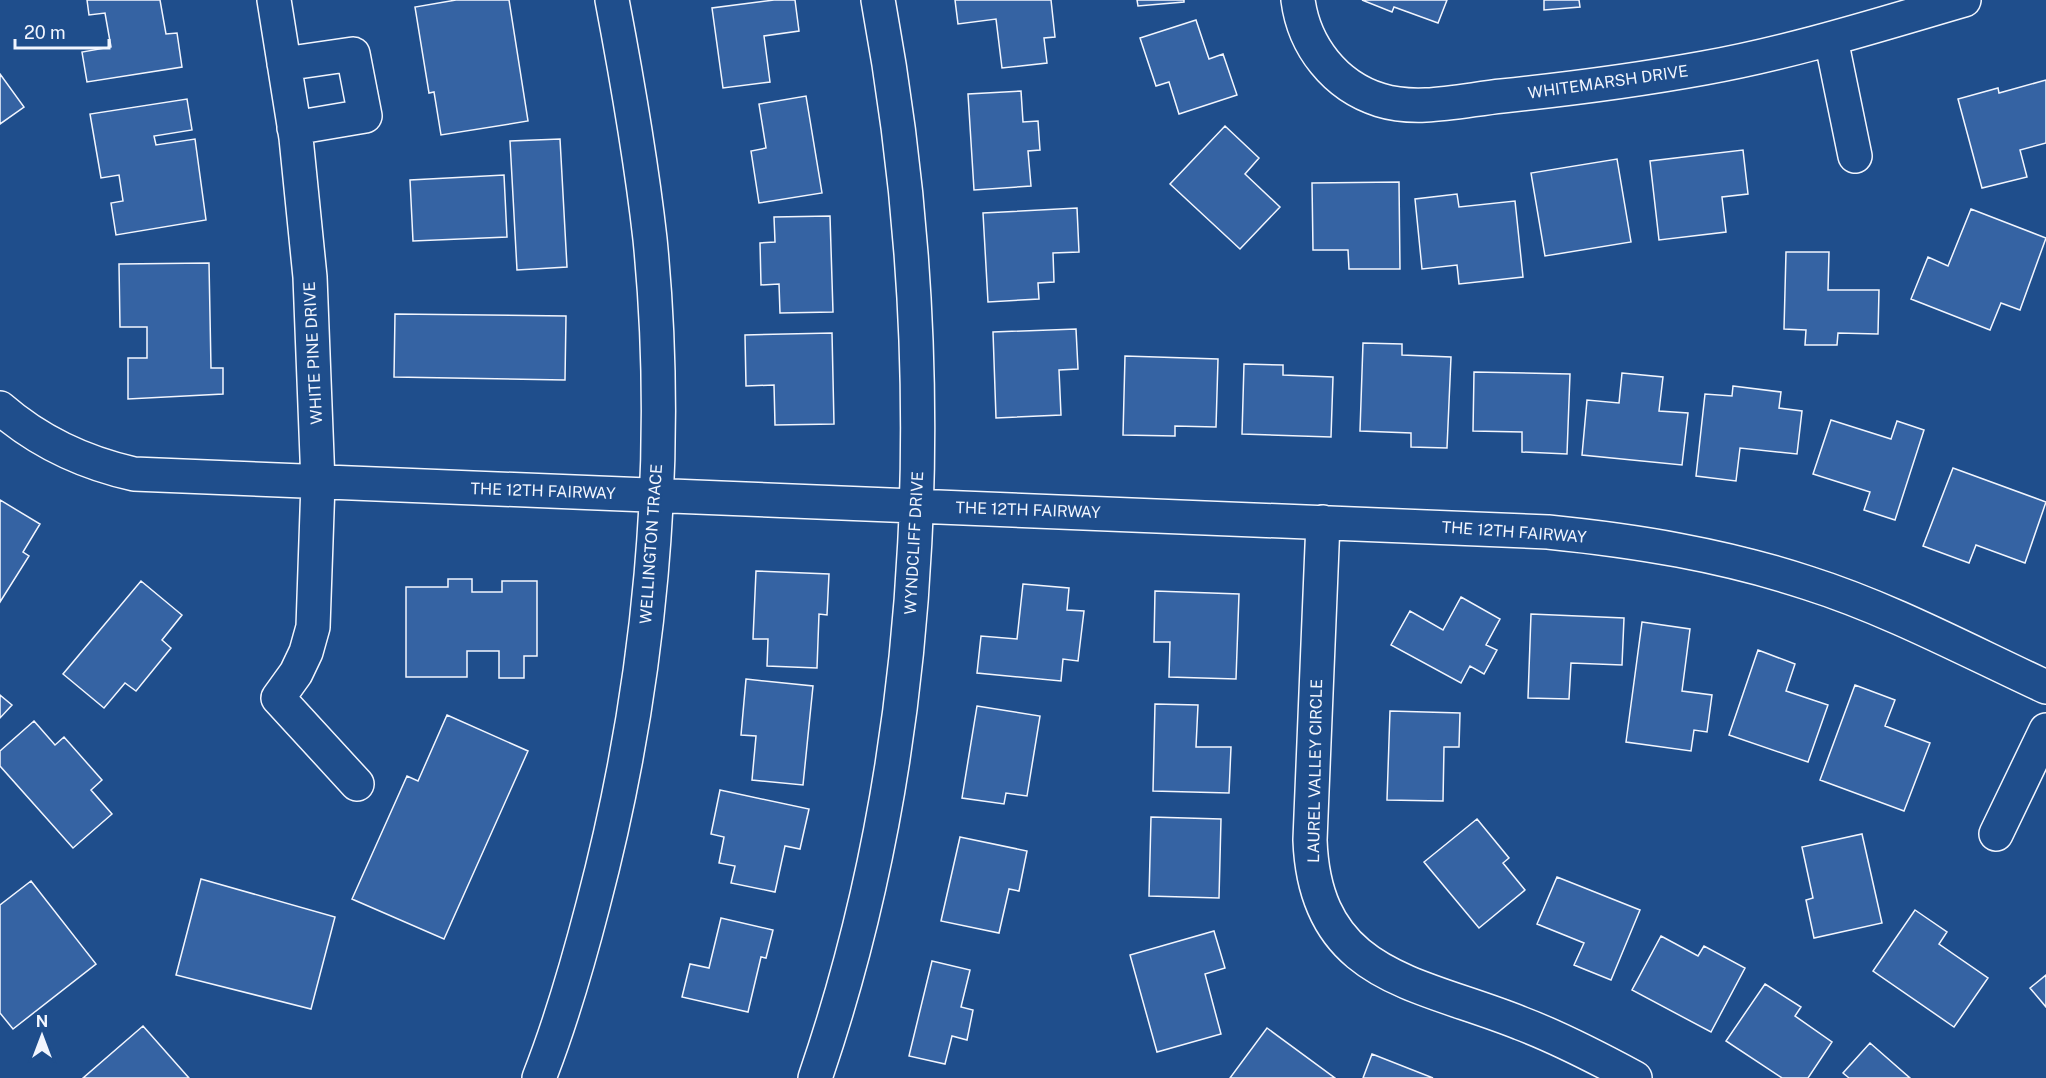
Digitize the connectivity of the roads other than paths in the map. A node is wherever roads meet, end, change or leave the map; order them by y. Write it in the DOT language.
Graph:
graph roads {
  1 [pos="274,0"];
  2 [pos="612,0"];
  3 [pos="878,0"];
  4 [pos="1298,0"];
  5 [pos="1964,0"];
  6 [pos="1831,39"];
  7 [pos="284,64"];
  8 [pos="294,128"];
  9 [pos="1855,156"];
  10 [pos="0,408"];
  11 [pos="318,483"];
  12 [pos="656,495"];
  13 [pos="917,506"];
  14 [pos="1323,522"];
  15 [pos="2046,687"];
  16 [pos="2046,730"];
  17 [pos="357,784"];
  18 [pos="1996,834"];
  19 [pos="539,1078"];
  20 [pos="815,1078"];
  21 [pos="1635,1078"];
  1 -- 7 [label="street, WHITE PINE DRIVE"];
  2 -- 12 [label="street, WELLINGTON TRACE"];
  3 -- 13 [label="street, WYNDCLIFF DRIVE"];
  4 -- 6 [label="street, WHITEMARSH DRIVE"];
  5 -- 6 [label="street, WHITEMARSH DRIVE"];
  6 -- 9 [label="street"];
  7 -- 8 [label="street, WHITE PINE DRIVE"];
  7 -- 8 [label="street"];
  8 -- 11 [label="street, WHITE PINE DRIVE"];
  10 -- 11 [label="street, THE 12TH FAIRWAY"];
  11 -- 12 [label="street, THE 12TH FAIRWAY"];
  11 -- 17 [label="street, WHITE PINE DRIVE"];
  12 -- 13 [label="street, THE 12TH FAIRWAY"];
  12 -- 19 [label="street, WELLINGTON TRACE"];
  13 -- 14 [label="street, THE 12TH FAIRWAY"];
  13 -- 20 [label="street, WYNDCLIFF DRIVE"];
  14 -- 15 [label="street, THE 12TH FAIRWAY"];
  14 -- 21 [label="street, LAUREL VALLEY CIRCLE"];
  16 -- 18 [label="street"];
}
